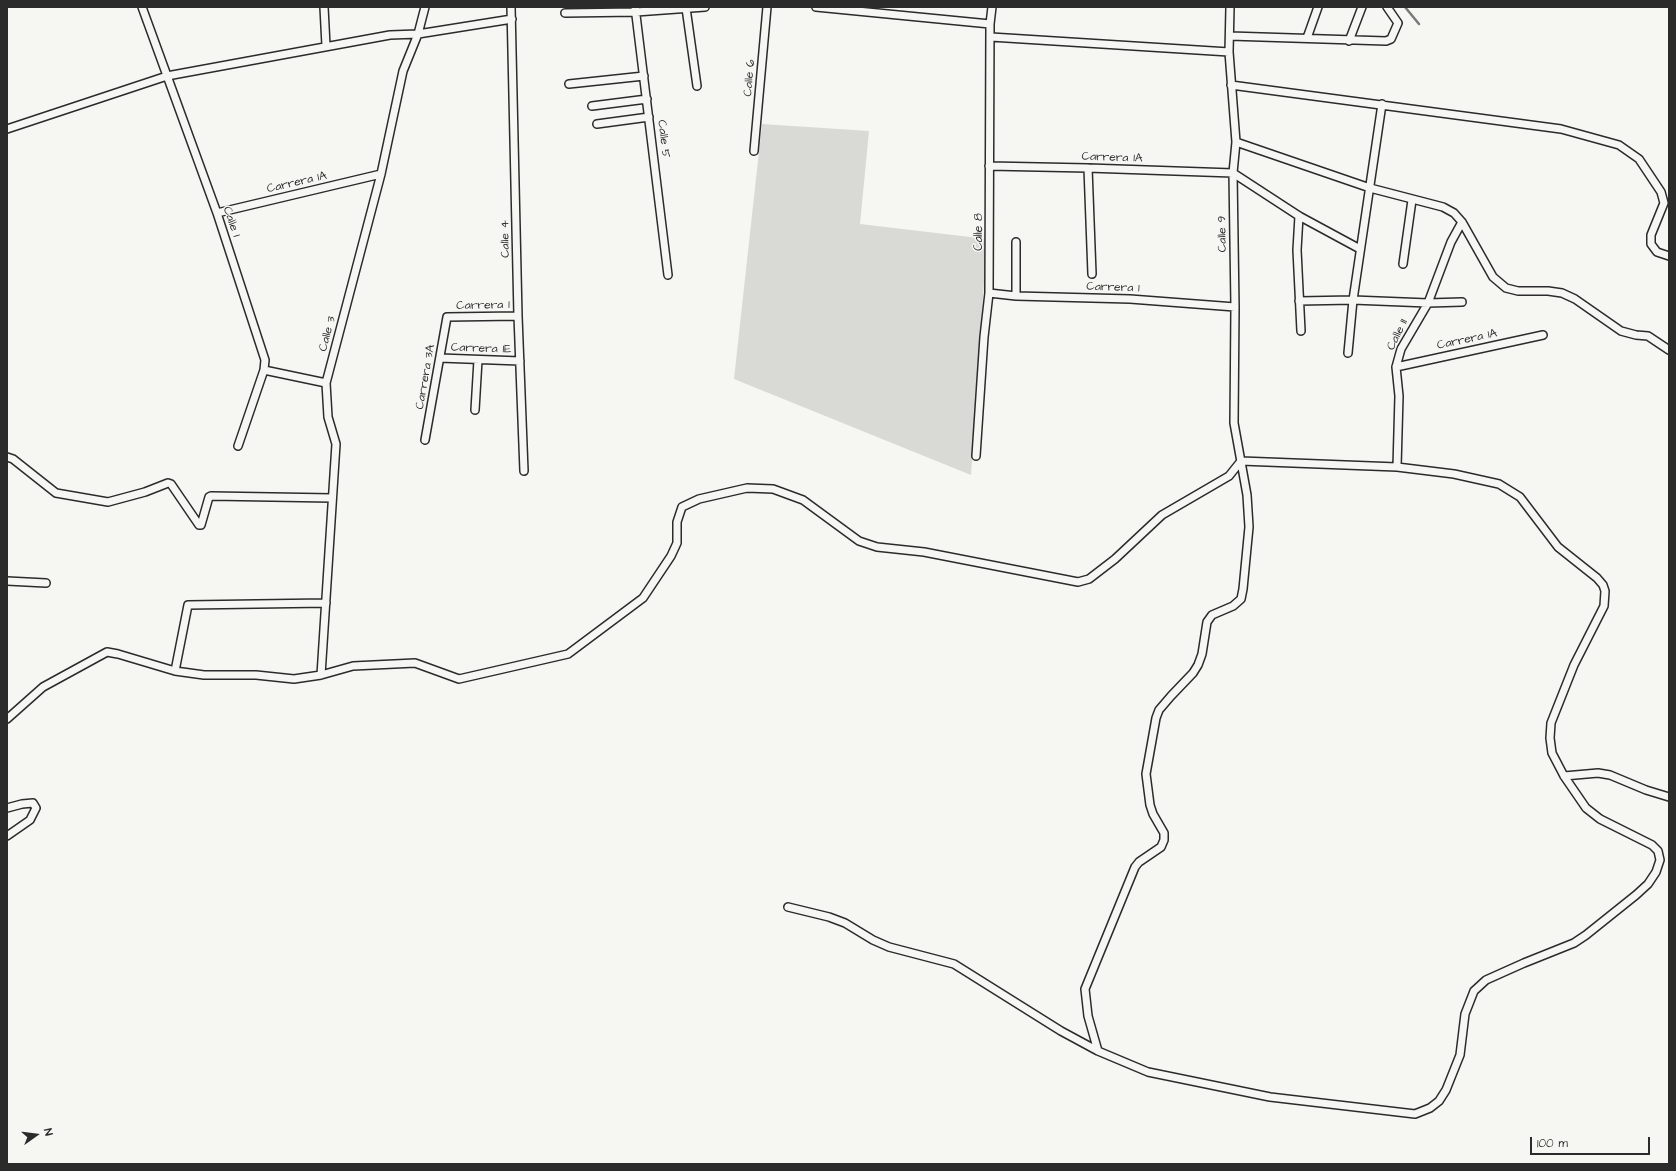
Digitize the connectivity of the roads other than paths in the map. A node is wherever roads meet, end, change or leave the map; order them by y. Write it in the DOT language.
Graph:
graph roads {
  1 [pos="142,7"];
  2 [pos="324,7"];
  3 [pos="425,7"];
  4 [pos="511,7"];
  5 [pos="704,7"];
  6 [pos="767,7"];
  7 [pos="816,7"];
  8 [pos="992,7"];
  9 [pos="1230,7"];
  10 [pos="1318,7"];
  11 [pos="1362,7"];
  12 [pos="1387,7"];
  13 [pos="686,8"];
  14 [pos="635,10"];
  15 [pos="565,13"];
  16 [pos="512,19"];
  17 [pos="990,24"];
  18 [pos="418,34"];
  19 [pos="1230,36"];
  20 [pos="991,37"];
  21 [pos="1307,38"];
  22 [pos="1349,41"];
  23 [pos="326,46"];
  24 [pos="1229,52"];
  25 [pos="167,76"];
  26 [pos="644,76"];
  27 [pos="570,84"];
  28 [pos="1231,85"];
  29 [pos="697,86"];
  30 [pos="647,99"];
  31 [pos="1382,104"];
  32 [pos="592,106"];
  33 [pos="649,117"];
  34 [pos="597,124"];
  35 [pos="7,129"];
  36 [pos="1236,142"];
  37 [pos="754,152"];
  38 [pos="989,166"];
  39 [pos="1088,168"];
  40 [pos="1233,173"];
  41 [pos="382,174"];
  42 [pos="1370,188"];
  43 [pos="1412,200"];
  44 [pos="217,213"];
  45 [pos="1299,216"];
  46 [pos="1462,222"];
  47 [pos="1016,242"];
  48 [pos="1360,249"];
  49 [pos="1669,256"];
  50 [pos="1403,264"];
  51 [pos="1092,274"];
  52 [pos="668,275"];
  53 [pos="989,293"];
  54 [pos="1016,296"];
  55 [pos="1353,300"];
  56 [pos="1299,301"];
  57 [pos="1462,302"];
  58 [pos="1428,303"];
  59 [pos="1235,307"];
  60 [pos="518,316"];
  61 [pos="447,317"];
  62 [pos="1301,331"];
  63 [pos="1543,335"];
  64 [pos="1669,350"];
  65 [pos="1348,353"];
  66 [pos="440,358"];
  67 [pos="478,360"];
  68 [pos="520,361"];
  69 [pos="1396,367"];
  70 [pos="264,370"];
  71 [pos="326,383"];
  72 [pos="475,410"];
  73 [pos="425,440"];
  74 [pos="238,446"];
  75 [pos="976,456"];
  76 [pos="7,457"];
  77 [pos="1241,461"];
  78 [pos="1397,467"];
  79 [pos="524,471"];
  80 [pos="332,498"];
  81 [pos="7,581"];
  82 [pos="46,583"];
  83 [pos="326,603"];
  84 [pos="175,671"];
  85 [pos="321,675"];
  86 [pos="7,719"];
  87 [pos="1564,776"];
  88 [pos="1669,797"];
  89 [pos="7,808"];
  90 [pos="7,836"];
  91 [pos="788,907"];
  92 [pos="1098,1051"];
  1 -- 25 [label="street, Calle 1"];
  2 -- 23 [label="street"];
  3 -- 18 [label="street, Calle 3"];
  4 -- 16 [label="street, Calle 4"];
  5 -- 13 [label="street"];
  6 -- 37 [label="street, Calle 6"];
  7 -- 17 [label="street"];
  8 -- 17 [label="street, Calle 8"];
  9 -- 19 [label="street, Calle 9"];
  10 -- 21 [label="street"];
  11 -- 22 [label="street"];
  12 -- 22 [label="street"];
  13 -- 14 [label="street"];
  13 -- 29 [label="street"];
  14 -- 15 [label="street"];
  14 -- 26 [label="street, Calle 5"];
  16 -- 18 [label="street"];
  16 -- 60 [label="street, Calle 4"];
  17 -- 20 [label="street, Calle 8"];
  18 -- 23 [label="street"];
  18 -- 41 [label="street, Calle 3"];
  19 -- 21 [label="street"];
  19 -- 24 [label="street, Calle 9"];
  20 -- 24 [label="street"];
  20 -- 38 [label="street, Calle 8"];
  21 -- 22 [label="street"];
  23 -- 25 [label="street"];
  24 -- 28 [label="street, Calle 9"];
  25 -- 35 [label="street"];
  25 -- 44 [label="street, Calle 1"];
  26 -- 27 [label="street"];
  26 -- 30 [label="street, Calle 5"];
  28 -- 31 [label="street"];
  28 -- 36 [label="street, Calle 9"];
  30 -- 32 [label="street"];
  30 -- 33 [label="street, Calle 5"];
  31 -- 42 [label="street"];
  31 -- 49 [label="street"];
  33 -- 34 [label="street"];
  33 -- 52 [label="street, Calle 5"];
  36 -- 40 [label="street, Calle 9"];
  36 -- 42 [label="street"];
  38 -- 39 [label="street, Carrera 1A"];
  38 -- 53 [label="street, Calle 8"];
  39 -- 40 [label="street, Carrera 1A"];
  39 -- 51 [label="street"];
  40 -- 45 [label="street"];
  40 -- 59 [label="street, Calle 9"];
  41 -- 44 [label="street, Carrera 1A"];
  41 -- 71 [label="street, Calle 3"];
  42 -- 43 [label="street"];
  42 -- 48 [label="street"];
  43 -- 46 [label="street"];
  43 -- 50 [label="street"];
  44 -- 70 [label="street, Calle 1"];
  45 -- 48 [label="street"];
  45 -- 56 [label="street"];
  46 -- 58 [label="street, Calle 11"];
  46 -- 64 [label="street"];
  47 -- 54 [label="street"];
  48 -- 55 [label="street"];
  53 -- 54 [label="street, Carrera 1"];
  53 -- 75 [label="street, Calle 8"];
  54 -- 59 [label="street, Carrera 1"];
  55 -- 56 [label="street"];
  55 -- 58 [label="street"];
  55 -- 65 [label="street"];
  56 -- 62 [label="street"];
  57 -- 58 [label="street"];
  58 -- 69 [label="street, Calle 11"];
  59 -- 77 [label="street, Calle 9"];
  60 -- 61 [label="street, Carrera 1"];
  60 -- 68 [label="street, Calle 4"];
  61 -- 66 [label="street, Carrera 3A"];
  63 -- 69 [label="street, Carrera 1A"];
  66 -- 67 [label="street, Carrera 1E"];
  66 -- 73 [label="street, Carrera 3A"];
  67 -- 68 [label="street, Carrera 1E"];
  67 -- 72 [label="street"];
  68 -- 79 [label="street, Calle 4"];
  69 -- 78 [label="street, Calle 11"];
  70 -- 71 [label="street"];
  70 -- 74 [label="street, Calle 1"];
  71 -- 80 [label="street, Calle 3"];
  76 -- 80 [label="street"];
  77 -- 78 [label="street"];
  77 -- 85 [label="street"];
  77 -- 92 [label="street, Calle 9"];
  78 -- 87 [label="street"];
  80 -- 83 [label="street, Calle 3"];
  81 -- 82 [label="street"];
  83 -- 84 [label="street"];
  83 -- 85 [label="street, Calle 3"];
  84 -- 85 [label="street"];
  84 -- 86 [label="street"];
  87 -- 88 [label="street"];
  87 -- 92 [label="street"];
  89 -- 90 [label="street"];
  91 -- 92 [label="street"];
}
